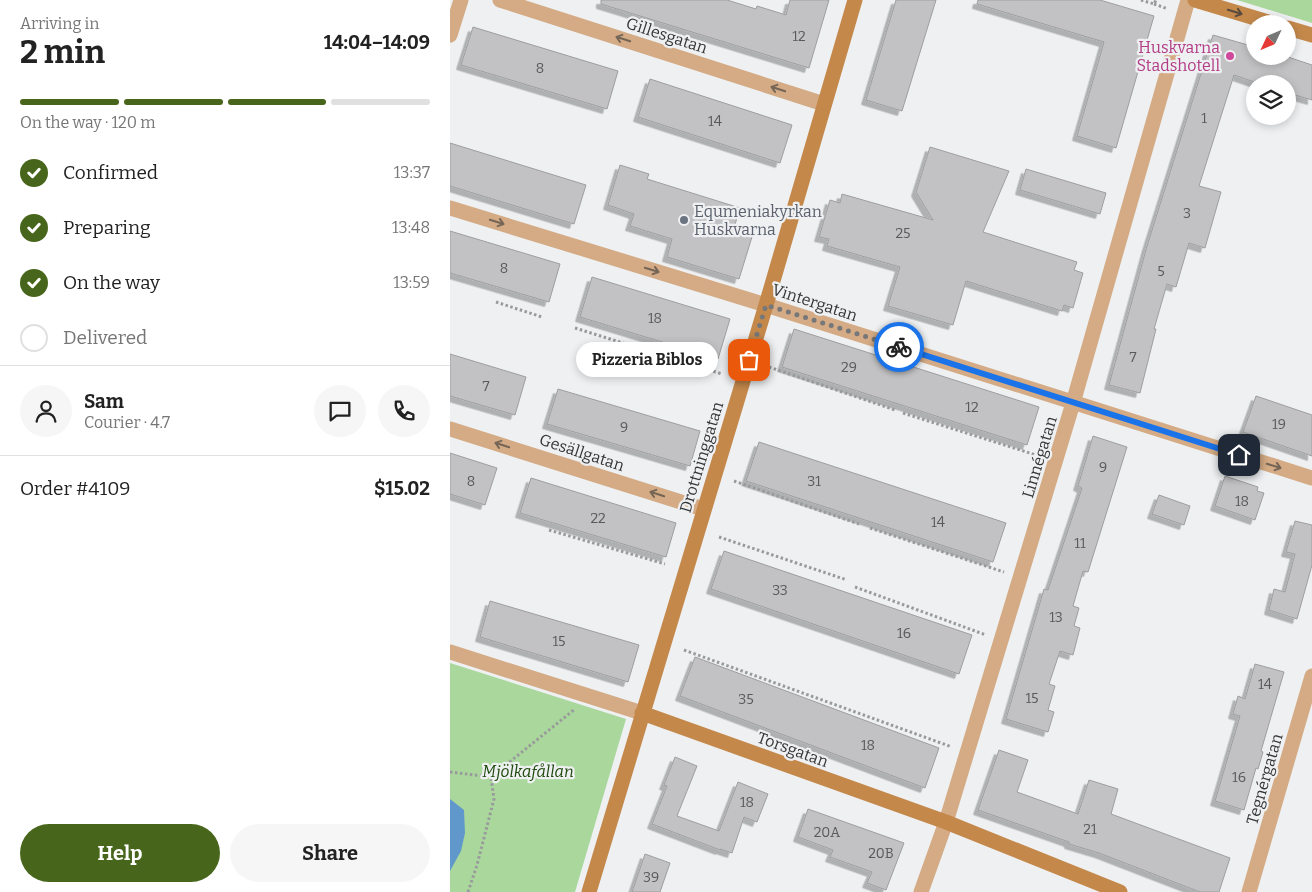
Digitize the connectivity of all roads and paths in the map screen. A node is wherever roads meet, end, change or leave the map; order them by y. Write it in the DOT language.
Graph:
graph roads {
  1 [pos="460,0"];
  2 [pos="500,0"];
  3 [pos="1141,0"];
  4 [pos="1156,0"];
  5 [pos="1188,0"];
  6 [pos="1195,0"];
  7 [pos="855,1"];
  8 [pos="1246,15"];
  9 [pos="1296,30"];
  10 [pos="450,35"];
  11 [pos="1312,35"];
  12 [pos="824,104"];
  13 [pos="450,208"];
  14 [pos="496,302"];
  15 [pos="766,305"];
  16 [pos="542,317"];
  17 [pos="575,328"];
  18 [pos="769,367"];
  19 [pos="722,374"];
  20 [pos="1074,403"];
  21 [pos="895,410"];
  22 [pos="903,413"];
  23 [pos="450,429"];
  24 [pos="1039,456"];
  25 [pos="1312,478"];
  26 [pos="734,481"];
  27 [pos="704,509"];
  28 [pos="859,524"];
  29 [pos="870,528"];
  30 [pos="549,530"];
  31 [pos="719,537"];
  32 [pos="664,564"];
  33 [pos="1005,572"];
  34 [pos="847,580"];
  35 [pos="855,587"];
  36 [pos="986,635"];
  37 [pos="684,650"];
  38 [pos="450,652"];
  39 [pos="1312,676"];
  40 [pos="582,710"];
  41 [pos="642,713"];
  42 [pos="955,748"];
  43 [pos="450,772"];
  44 [pos="491,776"];
  45 [pos="946,822"];
  46 [pos="468,892"];
  47 [pos="588,892"];
  48 [pos="921,892"];
  49 [pos="1120,892"];
  50 [pos="1249,892"];
  1 -- 10 [label="street"];
  12 -- 2 [label="street, Gillesgatan, one-way"];
  3 -- 4 [label="path"];
  5 -- 20 [label="street, Linnégatan"];
  6 -- 8 [label="street, one-way"];
  7 -- 12 [label="street, Drottninggatan"];
  9 -- 11 [label="street"];
  12 -- 15 [label="street, Drottninggatan"];
  13 -- 15 [label="street, Vintergatan, one-way"];
  14 -- 16 [label="path"];
  15 -- 20 [label="street, Vintergatan"];
  15 -- 27 [label="street, Drottninggatan"];
  17 -- 19 [label="path"];
  18 -- 21 [label="path"];
  20 -- 25 [label="street, Vintergatan, one-way"];
  20 -- 45 [label="street, Linnégatan"];
  22 -- 24 [label="path"];
  27 -- 23 [label="street, Gesällgatan, one-way"];
  26 -- 28 [label="path"];
  27 -- 41 [label="street, Drottninggatan"];
  29 -- 33 [label="path"];
  30 -- 32 [label="path"];
  31 -- 34 [label="path"];
  35 -- 36 [label="path"];
  37 -- 42 [label="path"];
  38 -- 41 [label="street, Torsgatan"];
  39 -- 50 [label="street, Tegnérgatan"];
  40 -- 44 [label="path"];
  41 -- 45 [label="street, Torsgatan"];
  41 -- 47 [label="street, Drottninggatan"];
  43 -- 44 [label="path"];
  44 -- 46 [label="path"];
  45 -- 48 [label="street, Linnégatan"];
  45 -- 49 [label="street, Torsgatan"];
}
